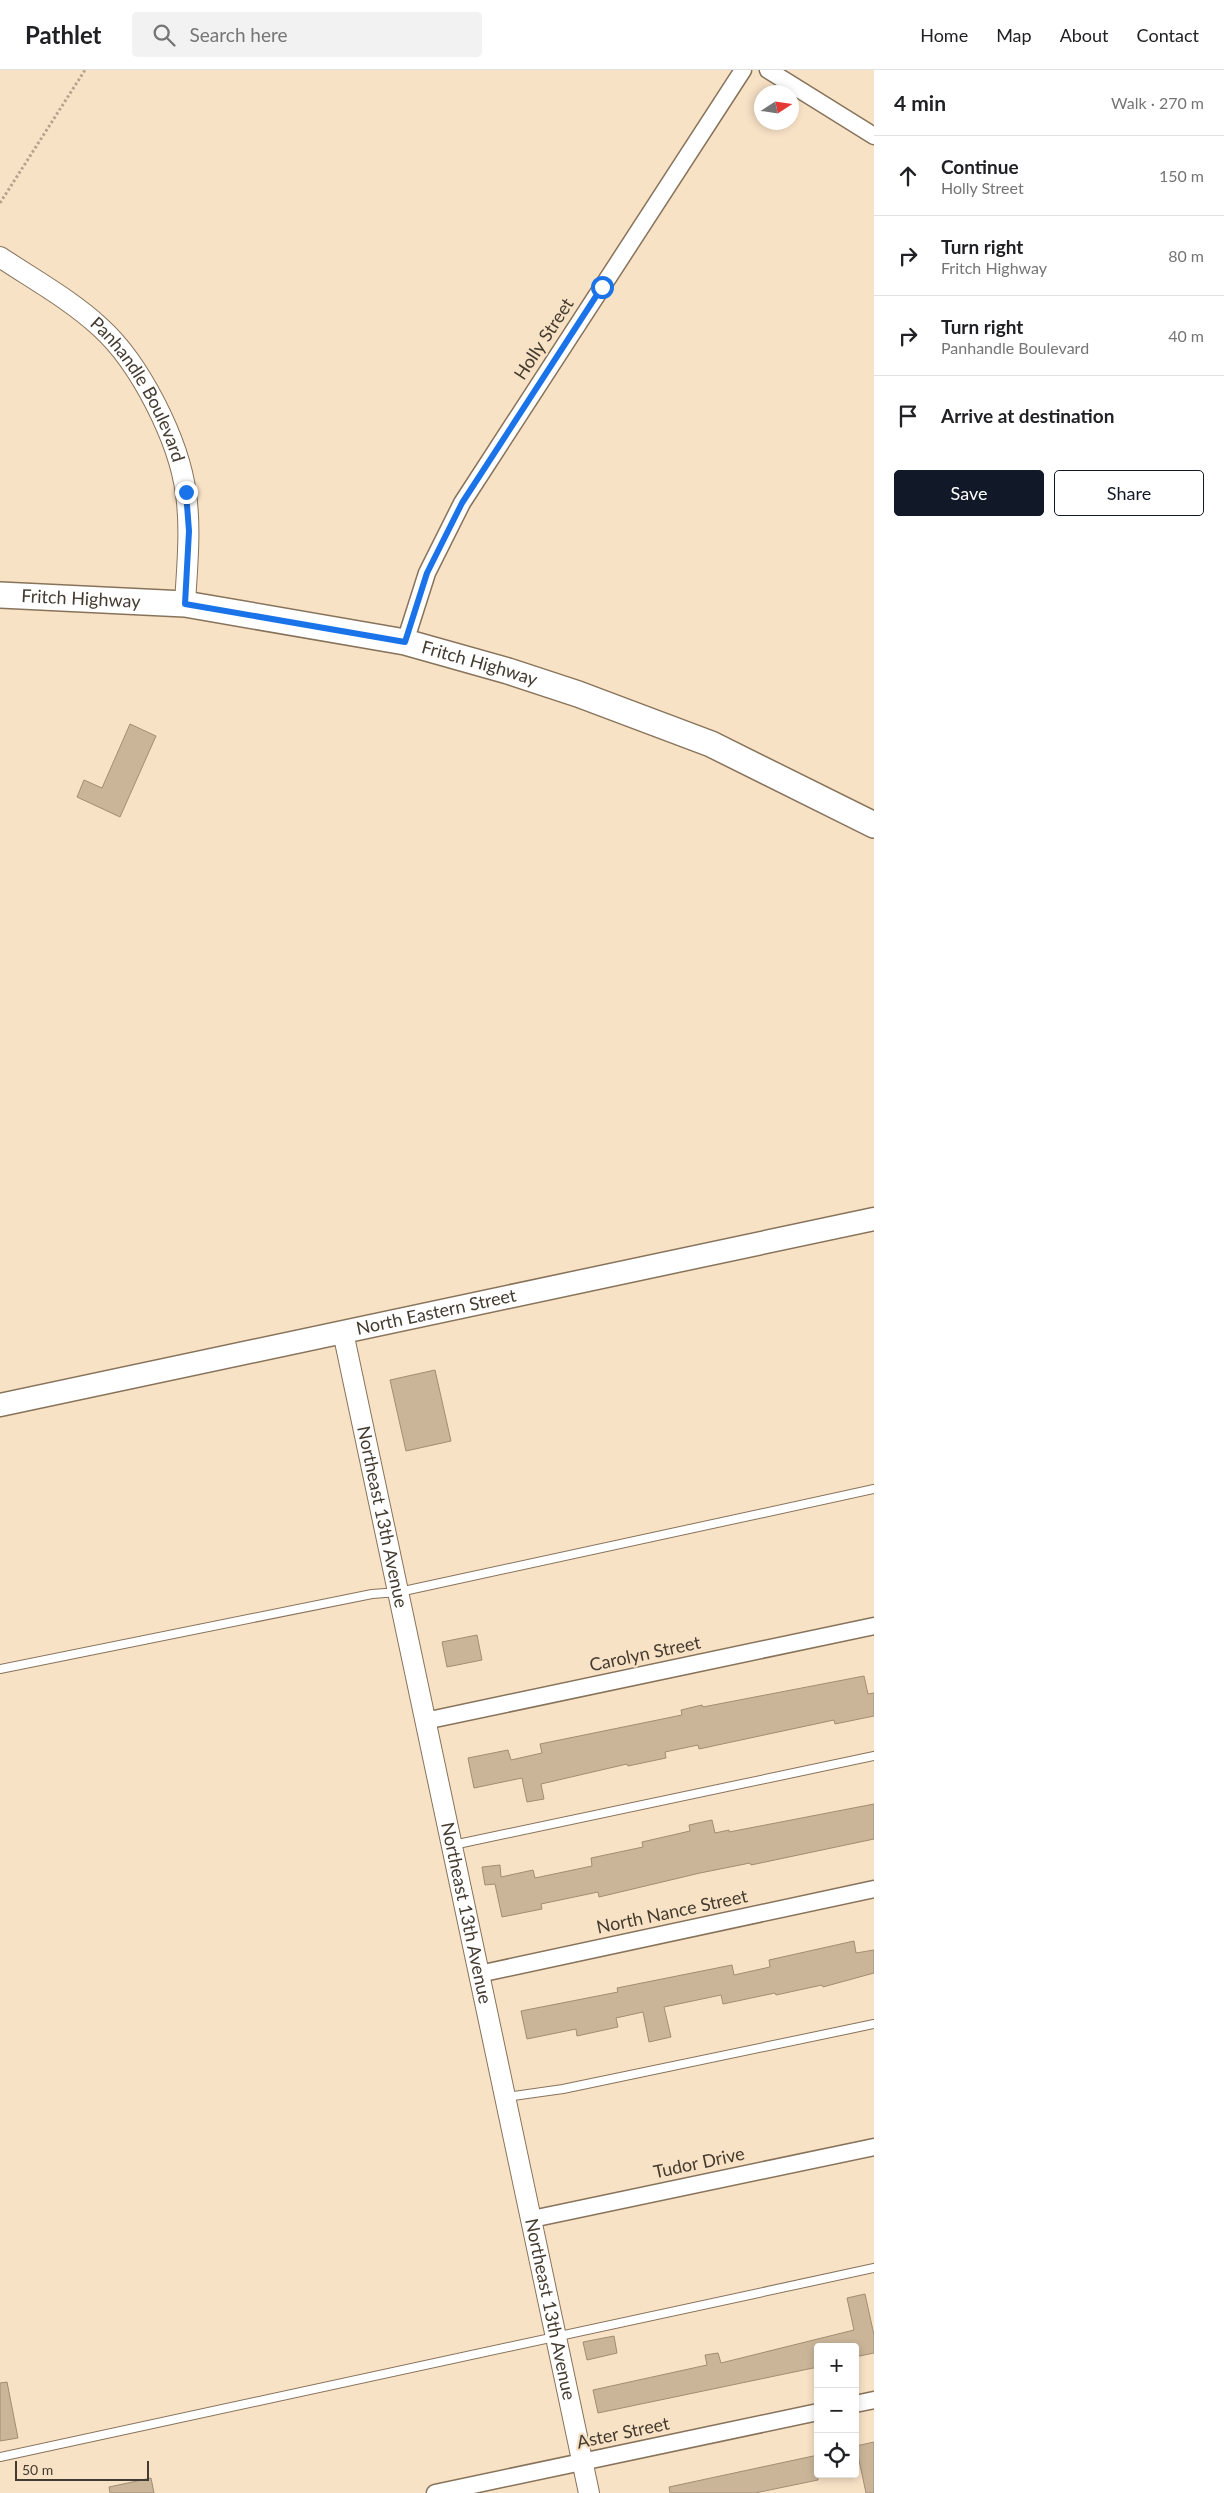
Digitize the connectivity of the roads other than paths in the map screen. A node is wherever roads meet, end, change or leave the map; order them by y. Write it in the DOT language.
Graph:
graph roads {
  1 [pos="743,70"];
  2 [pos="768,70"];
  3 [pos="874,136"];
  4 [pos="0,257"];
  5 [pos="0,596"];
  6 [pos="185,604"];
  7 [pos="405,642"];
  8 [pos="874,825"];
  9 [pos="874,1219"];
  10 [pos="343,1332"];
  11 [pos="0,1405"];
  12 [pos="874,1488"];
  13 [pos="399,1592"];
  14 [pos="874,1626"];
  15 [pos="0,1669"];
  16 [pos="425,1721"];
  17 [pos="874,1756"];
  18 [pos="452,1846"];
  19 [pos="874,1889"];
  20 [pos="479,1974"];
  21 [pos="874,2024"];
  22 [pos="506,2097"];
  23 [pos="874,2147"];
  24 [pos="532,2219"];
  25 [pos="874,2268"];
  26 [pos="557,2337"];
  27 [pos="874,2400"];
  28 [pos="859,2403"];
  29 [pos="814,2413"];
  30 [pos="0,2457"];
  31 [pos="582,2462"];
  32 [pos="436,2493"];
  33 [pos="589,2493"];
  1 -- 7 [label="street, Holly Street"];
  2 -- 3 [label="street"];
  4 -- 6 [label="street, Panhandle Boulevard"];
  5 -- 6 [label="main road, Fritch Highway"];
  6 -- 7 [label="main road, Fritch Highway"];
  7 -- 8 [label="main road, Fritch Highway"];
  9 -- 10 [label="main road, North Eastern Street"];
  10 -- 11 [label="main road, North Eastern Street"];
  10 -- 13 [label="street, Northeast 13th Avenue"];
  12 -- 13 [label="lane"];
  13 -- 15 [label="lane"];
  13 -- 16 [label="street, Northeast 13th Avenue"];
  14 -- 16 [label="street, Carolyn Street"];
  16 -- 18 [label="street, Northeast 13th Avenue"];
  17 -- 18 [label="lane"];
  18 -- 20 [label="street, Northeast 13th Avenue"];
  19 -- 20 [label="street, North Nance Street"];
  20 -- 22 [label="street, Northeast 13th Avenue"];
  21 -- 22 [label="lane"];
  22 -- 24 [label="street, Northeast 13th Avenue"];
  23 -- 24 [label="street, Tudor Drive"];
  24 -- 26 [label="street, Northeast 13th Avenue"];
  25 -- 26 [label="lane"];
  26 -- 30 [label="lane"];
  26 -- 31 [label="street, Northeast 13th Avenue"];
  27 -- 28 [label="street"];
  29 -- 31 [label="street, Aster Street"];
  31 -- 32 [label="street, Aster Street"];
  31 -- 33 [label="street, Northeast 13th Avenue"];
}
